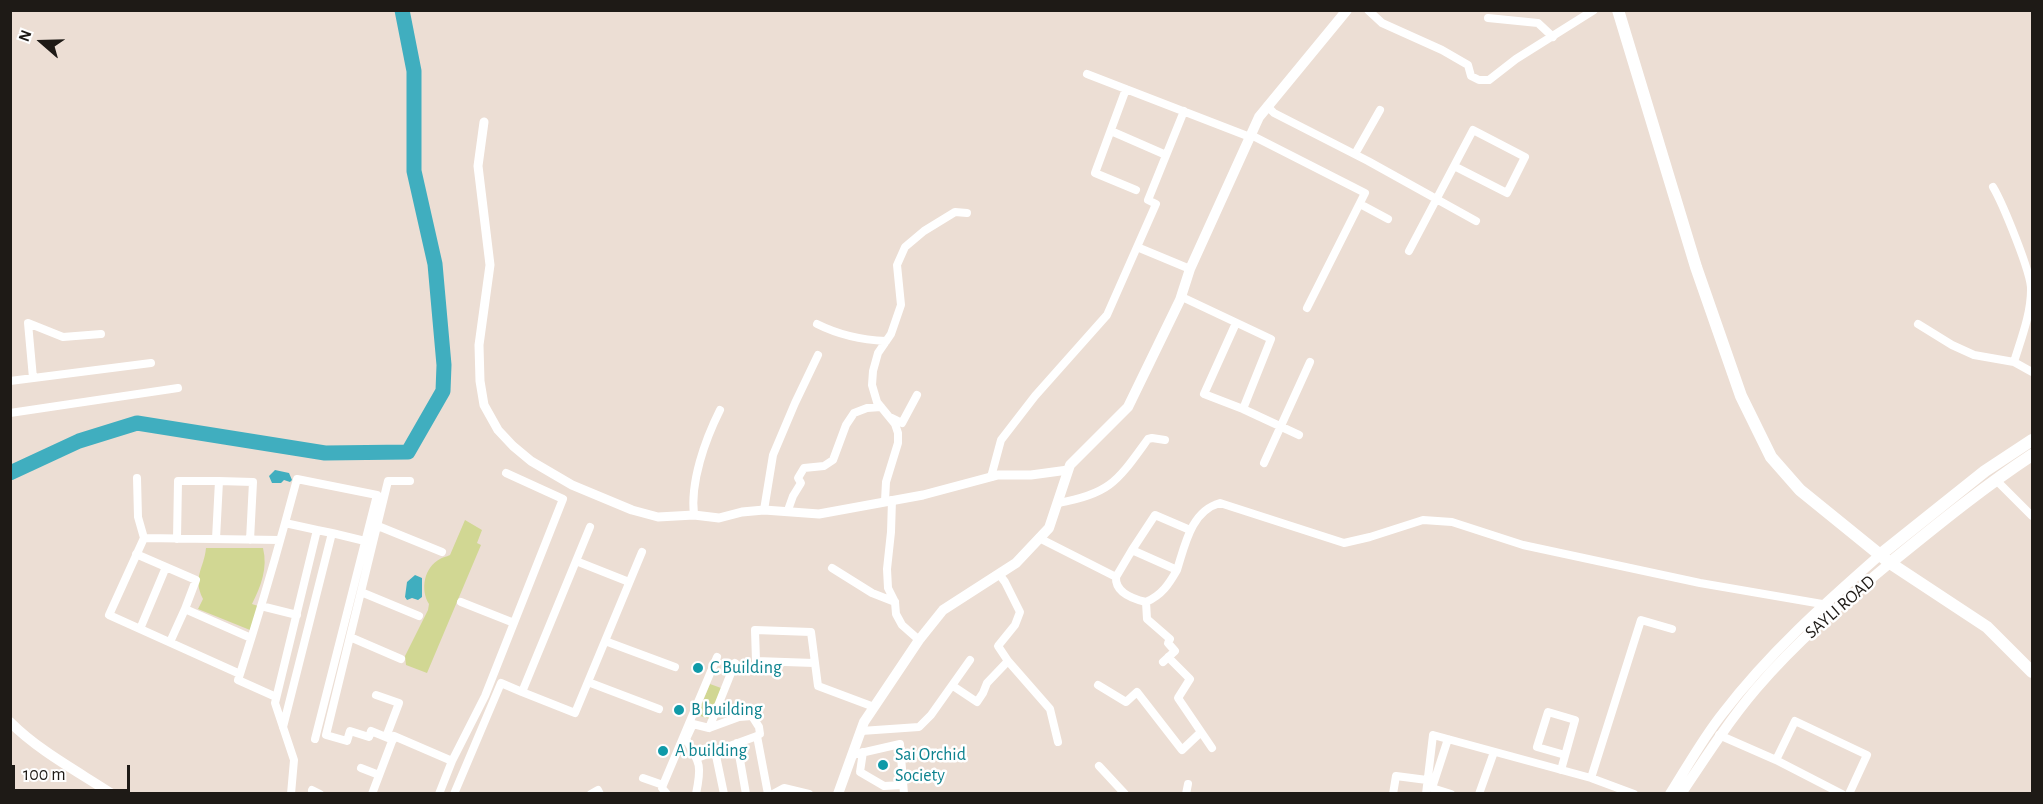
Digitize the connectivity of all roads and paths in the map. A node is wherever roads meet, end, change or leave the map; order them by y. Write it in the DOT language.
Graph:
graph roads {
  1 [pos="1347,10"];
  2 [pos="1368,10"];
  3 [pos="1594,10"];
  4 [pos="1618,10"];
  5 [pos="1488,18"];
  6 [pos="1553,37"];
  7 [pos="1087,74"];
  8 [pos="1126,89"];
  9 [pos="1267,106"];
  10 [pos="1380,110"];
  11 [pos="1184,111"];
  12 [pos="484,122"];
  13 [pos="1111,131"];
  14 [pos="1251,136"];
  15 [pos="1355,154"];
  16 [pos="1166,155"];
  17 [pos="1454,166"];
  18 [pos="1993,187"];
  19 [pos="1136,190"];
  20 [pos="1436,199"];
  21 [pos="1360,204"];
  22 [pos="967,213"];
  23 [pos="1388,219"];
  24 [pos="1476,221"];
  25 [pos="1137,247"];
  26 [pos="1409,251"];
  27 [pos="1190,269"];
  28 [pos="1182,297"];
  29 [pos="1307,308"];
  30 [pos="1236,323"];
  31 [pos="817,324"];
  32 [pos="1918,324"];
  33 [pos="101,334"];
  34 [pos="886,341"];
  35 [pos="818,355"];
  36 [pos="1310,362"];
  37 [pos="2014,362"];
  38 [pos="151,363"];
  39 [pos="2032,372"];
  40 [pos="33,378"];
  41 [pos="10,381"];
  42 [pos="178,388"];
  43 [pos="916,395"];
  44 [pos="881,407"];
  45 [pos="1243,409"];
  46 [pos="720,410"];
  47 [pos="10,413"];
  48 [pos="890,418"];
  49 [pos="1280,428"];
  50 [pos="1299,435"];
  51 [pos="1165,440"];
  52 [pos="2032,440"];
  53 [pos="2032,455"];
  54 [pos="1264,463"];
  55 [pos="1068,471"];
  56 [pos="506,473"];
  57 [pos="991,477"];
  58 [pos="137,478"];
  59 [pos="1995,479"];
  60 [pos="219,481"];
  61 [pos="410,481"];
  62 [pos="888,501"];
  63 [pos="1058,503"];
  64 [pos="764,510"];
  65 [pos="788,510"];
  66 [pos="694,515"];
  67 [pos="2032,516"];
  68 [pos="285,523"];
  69 [pos="378,526"];
  70 [pos="590,527"];
  71 [pos="317,530"];
  72 [pos="1190,530"];
  73 [pos="332,533"];
  74 [pos="144,538"];
  75 [pos="177,538"];
  76 [pos="1039,538"];
  77 [pos="216,539"];
  78 [pos="250,540"];
  79 [pos="280,540"];
  80 [pos="365,541"];
  81 [pos="1132,550"];
  82 [pos="442,552"];
  83 [pos="642,552"];
  84 [pos="136,554"];
  85 [pos="1881,554"];
  86 [pos="576,561"];
  87 [pos="1890,563"];
  88 [pos="166,567"];
  89 [pos="832,568"];
  90 [pos="1177,570"];
  91 [pos="999,574"];
  92 [pos="1116,577"];
  93 [pos="629,582"];
  94 [pos="362,592"];
  95 [pos="461,602"];
  96 [pos="895,602"];
  97 [pos="1146,602"];
  98 [pos="1824,604"];
  99 [pos="261,606"];
  100 [pos="1839,607"];
  101 [pos="185,609"];
  102 [pos="297,615"];
  103 [pos="419,616"];
  104 [pos="514,623"];
  105 [pos="140,629"];
  106 [pos="1672,629"];
  107 [pos="350,637"];
  108 [pos="251,638"];
  109 [pos="920,640"];
  110 [pos="605,641"];
  111 [pos="170,642"];
  112 [pos="717,657"];
  113 [pos="401,658"];
  114 [pos="970,660"];
  115 [pos="1008,661"];
  116 [pos="735,663"];
  117 [pos="814,663"];
  118 [pos="675,667"];
  119 [pos="2032,672"];
  120 [pos="240,674"];
  121 [pos="588,682"];
  122 [pos="1098,685"];
  123 [pos="953,686"];
  124 [pos="522,692"];
  125 [pos="376,695"];
  126 [pos="276,697"];
  127 [pos="874,707"];
  128 [pos="659,709"];
  129 [pos="10,722"];
  130 [pos="283,728"];
  131 [pos="709,728"];
  132 [pos="861,731"];
  133 [pos="1201,732"];
  134 [pos="1719,735"];
  135 [pos="757,736"];
  136 [pos="389,738"];
  137 [pos="315,739"];
  138 [pos="1448,739"];
  139 [pos="1058,742"];
  140 [pos="737,743"];
  141 [pos="1212,748"];
  142 [pos="715,751"];
  143 [pos="1494,752"];
  144 [pos="857,753"];
  145 [pos="1565,755"];
  146 [pos="697,758"];
  147 [pos="1776,759"];
  148 [pos="452,761"];
  149 [pos="1099,766"];
  150 [pos="361,768"];
  151 [pos="1561,770"];
  152 [pos="380,775"];
  153 [pos="643,778"];
  154 [pos="1591,778"];
  155 [pos="1427,780"];
  156 [pos="1188,784"];
  157 [pos="663,785"];
  158 [pos="904,789"];
  159 [pos="696,793"];
  160 [pos="112,794"];
  161 [pos="291,794"];
  162 [pos="372,794"];
  163 [pos="439,794"];
  164 [pos="454,794"];
  165 [pos="591,794"];
  166 [pos="600,794"];
  167 [pos="667,794"];
  168 [pos="724,794"];
  169 [pos="746,794"];
  170 [pos="768,794"];
  171 [pos="773,794"];
  172 [pos="809,794"];
  173 [pos="838,794"];
  174 [pos="1125,794"];
  175 [pos="1186,794"];
  176 [pos="1393,794"];
  177 [pos="1426,794"];
  178 [pos="1451,794"];
  179 [pos="1479,794"];
  180 [pos="1634,794"];
  181 [pos="1670,794"];
  182 [pos="1681,794"];
  183 [pos="1842,794"];
  184 [pos="1849,794"];
  1 -- 9 [label="main road"];
  2 -- 6 [label="street"];
  3 -- 6 [label="street"];
  4 -- 85 [label="main road"];
  5 -- 6 [label="street"];
  7 -- 8 [label="street"];
  8 -- 11 [label="street"];
  8 -- 13 [label="street"];
  9 -- 14 [label="main road"];
  9 -- 15 [label="street"];
  10 -- 15 [label="street"];
  11 -- 14 [label="street"];
  11 -- 16 [label="street"];
  12 -- 66 [label="street"];
  13 -- 16 [label="street"];
  13 -- 19 [label="street"];
  14 -- 21 [label="street"];
  14 -- 27 [label="main road"];
  15 -- 20 [label="street"];
  16 -- 25 [label="street"];
  17 -- 17 [label="street"];
  17 -- 20 [label="street"];
  18 -- 37 [label="street"];
  20 -- 24 [label="street"];
  20 -- 26 [label="street"];
  21 -- 23 [label="street"];
  21 -- 29 [label="street"];
  22 -- 34 [label="street"];
  25 -- 27 [label="street"];
  25 -- 57 [label="street"];
  27 -- 28 [label="main road"];
  28 -- 30 [label="street"];
  28 -- 55 [label="main road"];
  30 -- 45 [label="street"];
  30 -- 45 [label="street"];
  31 -- 34 [label="street"];
  32 -- 37 [label="street"];
  33 -- 40 [label="street"];
  34 -- 44 [label="street"];
  35 -- 64 [label="street"];
  36 -- 49 [label="street"];
  37 -- 39 [label="street"];
  38 -- 40 [label="street"];
  40 -- 41 [label="street"];
  42 -- 47 [label="street"];
  43 -- 48 [label="street"];
  44 -- 48 [label="street"];
  44 -- 65 [label="street"];
  45 -- 49 [label="street"];
  46 -- 66 [label="street"];
  48 -- 62 [label="street"];
  49 -- 50 [label="street"];
  49 -- 54 [label="street"];
  51 -- 63 [label="street"];
  52 -- 85 [label="main road"];
  53 -- 59 [label="main road, SAYLI ROAD"];
  55 -- 57 [label="street"];
  55 -- 63 [label="main road"];
  56 -- 104 [label="street"];
  57 -- 62 [label="street"];
  58 -- 74 [label="street"];
  59 -- 67 [label="street"];
  59 -- 87 [label="main road, SAYLI ROAD"];
  60 -- 75 [label="street"];
  60 -- 77 [label="street"];
  60 -- 78 [label="street"];
  61 -- 69 [label="street"];
  62 -- 65 [label="street"];
  62 -- 96 [label="street"];
  63 -- 76 [label="main road"];
  64 -- 65 [label="street"];
  64 -- 66 [label="street"];
  68 -- 71 [label="street"];
  68 -- 79 [label="street"];
  68 -- 80 [label="street"];
  69 -- 82 [label="street"];
  69 -- 94 [label="street"];
  70 -- 86 [label="street"];
  71 -- 73 [label="street"];
  71 -- 102 [label="street"];
  72 -- 81 [label="street"];
  72 -- 90 [label="street"];
  72 -- 98 [label="street"];
  73 -- 80 [label="street"];
  73 -- 130 [label="street"];
  74 -- 75 [label="street"];
  74 -- 84 [label="street"];
  75 -- 77 [label="street"];
  76 -- 91 [label="main road"];
  76 -- 92 [label="street"];
  77 -- 78 [label="street"];
  78 -- 79 [label="street"];
  79 -- 99 [label="street"];
  80 -- 137 [label="street"];
  81 -- 90 [label="street"];
  81 -- 92 [label="street"];
  83 -- 93 [label="street"];
  84 -- 88 [label="street"];
  84 -- 105 [label="street"];
  85 -- 87 [label="main road"];
  85 -- 98 [label="main road"];
  86 -- 93 [label="street"];
  86 -- 124 [label="street"];
  87 -- 100 [label="main road, SAYLI ROAD"];
  87 -- 119 [label="main road"];
  88 -- 101 [label="street"];
  88 -- 105 [label="street"];
  89 -- 96 [label="street"];
  90 -- 97 [label="street"];
  91 -- 109 [label="main road"];
  91 -- 115 [label="street"];
  92 -- 97 [label="street"];
  93 -- 110 [label="street"];
  94 -- 103 [label="street"];
  94 -- 107 [label="street"];
  95 -- 104 [label="street"];
  96 -- 109 [label="street"];
  97 -- 133 [label="street"];
  98 -- 100 [label="street"];
  98 -- 181 [label="main road"];
  99 -- 102 [label="street"];
  99 -- 108 [label="street"];
  100 -- 134 [label="main road, SAYLI ROAD"];
  101 -- 108 [label="street"];
  101 -- 111 [label="street"];
  102 -- 126 [label="street"];
  104 -- 148 [label="street"];
  105 -- 111 [label="street"];
  106 -- 154 [label="street"];
  107 -- 113 [label="street"];
  107 -- 136 [label="street"];
  108 -- 120 [label="street"];
  109 -- 127 [label="main road"];
  110 -- 118 [label="street"];
  110 -- 121 [label="street"];
  111 -- 120 [label="street"];
  112 -- 157 [label="street"];
  114 -- 123 [label="street"];
  115 -- 123 [label="street"];
  115 -- 139 [label="street"];
  116 -- 131 [label="street"];
  117 -- 117 [label="street"];
  117 -- 127 [label="street"];
  120 -- 126 [label="street"];
  121 -- 124 [label="street"];
  121 -- 128 [label="street"];
  122 -- 133 [label="street"];
  123 -- 132 [label="street"];
  124 -- 164 [label="street"];
  125 -- 136 [label="street"];
  126 -- 130 [label="street"];
  127 -- 132 [label="main road"];
  129 -- 160 [label="main road"];
  130 -- 161 [label="street"];
  131 -- 135 [label="street"];
  131 -- 146 [label="street"];
  132 -- 144 [label="main road"];
  133 -- 141 [label="street"];
  134 -- 147 [label="street"];
  134 -- 182 [label="main road, SAYLI ROAD"];
  135 -- 140 [label="street"];
  135 -- 170 [label="street"];
  136 -- 148 [label="street"];
  136 -- 152 [label="street"];
  138 -- 143 [label="street"];
  138 -- 155 [label="street"];
  138 -- 178 [label="street"];
  140 -- 142 [label="street"];
  140 -- 169 [label="street"];
  142 -- 146 [label="street"];
  142 -- 168 [label="street"];
  143 -- 151 [label="street"];
  143 -- 179 [label="street"];
  144 -- 158 [label="street"];
  144 -- 158 [label="street"];
  144 -- 173 [label="main road"];
  145 -- 145 [label="street"];
  145 -- 151 [label="street"];
  146 -- 159 [label="street"];
  147 -- 183 [label="street"];
  147 -- 184 [label="street"];
  148 -- 163 [label="street"];
  149 -- 174 [label="street"];
  150 -- 152 [label="street"];
  151 -- 154 [label="street"];
  152 -- 162 [label="street"];
  153 -- 157 [label="street"];
  154 -- 180 [label="street"];
  155 -- 176 [label="street"];
  155 -- 177 [label="street"];
  156 -- 175 [label="street"];
  157 -- 167 [label="street"];
  165 -- 166 [label="street"];
  171 -- 172 [label="street"];
}
